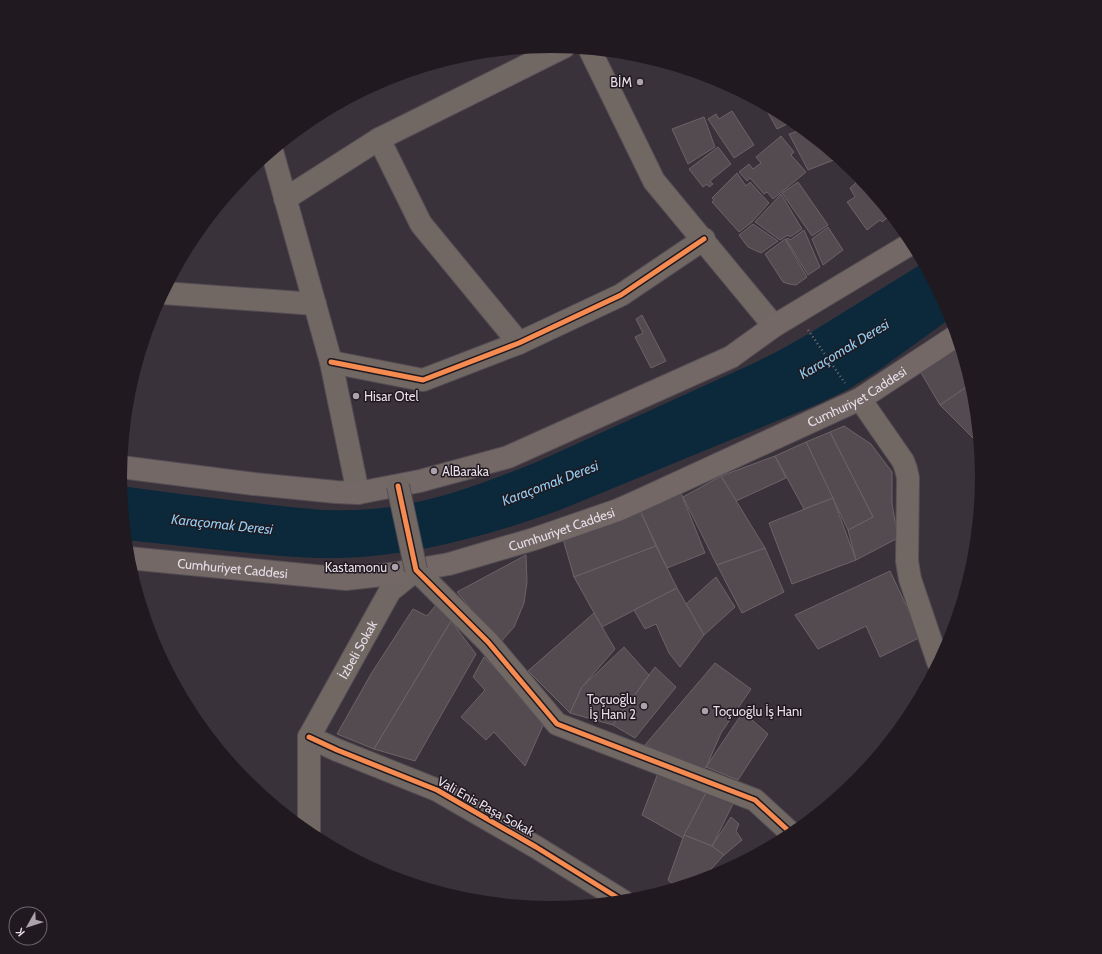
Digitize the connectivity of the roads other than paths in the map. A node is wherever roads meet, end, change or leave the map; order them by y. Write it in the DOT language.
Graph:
graph roads {
  1 [pos="552,53"];
  2 [pos="593,56"];
  3 [pos="379,140"];
  4 [pos="273,156"];
  5 [pos="285,199"];
  6 [pos="704,239"];
  7 [pos="907,246"];
  8 [pos="169,293"];
  9 [pos="315,304"];
  10 [pos="774,326"];
  11 [pos="951,339"];
  12 [pos="519,343"];
  13 [pos="331,362"];
  14 [pos="854,393"];
  15 [pos="127,468"];
  16 [pos="398,486"];
  17 [pos="358,493"];
  18 [pos="135,559"];
  19 [pos="416,570"];
  20 [pos="936,655"];
  21 [pos="309,737"];
  22 [pos="309,825"];
  23 [pos="787,830"];
  24 [pos="615,896"];
  1 -- 3 [label="street"];
  2 -- 6 [label="street"];
  3 -- 5 [label="street"];
  3 -- 12 [label="street"];
  4 -- 5 [label="street"];
  5 -- 9 [label="street"];
  6 -- 10 [label="street"];
  6 -- 12 [label="street"];
  7 -- 10 [label="main road"];
  8 -- 9 [label="street"];
  9 -- 13 [label="street"];
  10 -- 16 [label="main road"];
  11 -- 14 [label="main road, Cumhuriyet Caddesi"];
  12 -- 13 [label="street"];
  13 -- 17 [label="street"];
  14 -- 19 [label="main road, Cumhuriyet Caddesi"];
  14 -- 20 [label="street"];
  15 -- 17 [label="main road"];
  16 -- 17 [label="main road"];
  16 -- 19 [label="street, bridge"];
  18 -- 19 [label="main road, Cumhuriyet Caddesi"];
  19 -- 21 [label="street, İzbeli Sokak"];
  19 -- 23 [label="street"];
  21 -- 22 [label="street"];
  21 -- 24 [label="street, Vali Enis Paşa Sokak"];
}
